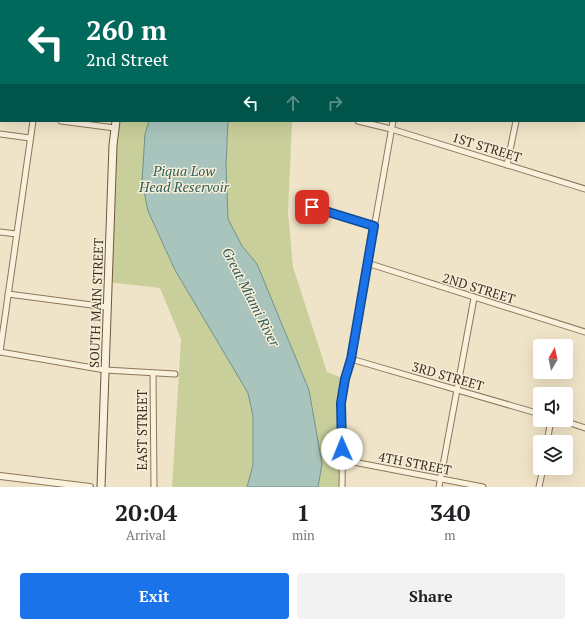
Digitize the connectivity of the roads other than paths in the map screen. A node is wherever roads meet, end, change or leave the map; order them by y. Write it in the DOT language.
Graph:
graph roads {
  1 [pos="33,122"];
  2 [pos="79,122"];
  3 [pos="362,122"];
  4 [pos="393,122"];
  5 [pos="516,122"];
  6 [pos="116,124"];
  7 [pos="391,129"];
  8 [pos="0,134"];
  9 [pos="30,138"];
  10 [pos="507,164"];
  11 [pos="585,189"];
  12 [pos="312,207"];
  13 [pos="374,226"];
  14 [pos="0,232"];
  15 [pos="16,234"];
  16 [pos="367,263"];
  17 [pos="8,294"];
  18 [pos="474,298"];
  19 [pos="107,307"];
  20 [pos="585,332"];
  21 [pos="0,352"];
  22 [pos="351,359"];
  23 [pos="105,370"];
  24 [pos="153,373"];
  25 [pos="175,374"];
  26 [pos="457,390"];
  27 [pos="533,412"];
  28 [pos="573,424"];
  29 [pos="585,428"];
  30 [pos="343,460"];
  31 [pos="541,475"];
  32 [pos="0,476"];
  33 [pos="440,479"];
  34 [pos="90,487"];
  35 [pos="101,487"];
  36 [pos="154,487"];
  37 [pos="342,487"];
  38 [pos="439,487"];
  39 [pos="483,487"];
  40 [pos="539,487"];
  1 -- 9 [label="street"];
  2 -- 6 [label="street"];
  3 -- 7 [label="street, 1ST STREET"];
  4 -- 7 [label="street"];
  5 -- 10 [label="street"];
  6 -- 19 [label="main road, SOUTH MAIN STREET"];
  7 -- 10 [label="street, 1ST STREET"];
  7 -- 13 [label="street"];
  8 -- 9 [label="street"];
  9 -- 15 [label="street"];
  10 -- 11 [label="street, 1ST STREET"];
  12 -- 13 [label="street"];
  13 -- 16 [label="street"];
  14 -- 15 [label="street"];
  15 -- 17 [label="street"];
  16 -- 18 [label="street, 2ND STREET"];
  16 -- 22 [label="street"];
  17 -- 19 [label="street"];
  17 -- 21 [label="street"];
  18 -- 20 [label="street, 2ND STREET"];
  18 -- 26 [label="street"];
  19 -- 23 [label="main road, SOUTH MAIN STREET"];
  21 -- 23 [label="street"];
  22 -- 26 [label="street, 3RD STREET"];
  22 -- 30 [label="street"];
  23 -- 24 [label="street"];
  23 -- 35 [label="main road, SOUTH MAIN STREET"];
  24 -- 25 [label="street"];
  24 -- 36 [label="street, EAST STREET"];
  26 -- 27 [label="street, 3RD STREET"];
  26 -- 33 [label="street"];
  28 -- 29 [label="street"];
  30 -- 33 [label="street, 4TH STREET"];
  30 -- 37 [label="street"];
  31 -- 40 [label="street"];
  32 -- 34 [label="street"];
  33 -- 38 [label="street"];
  33 -- 39 [label="street, 4TH STREET"];
}
